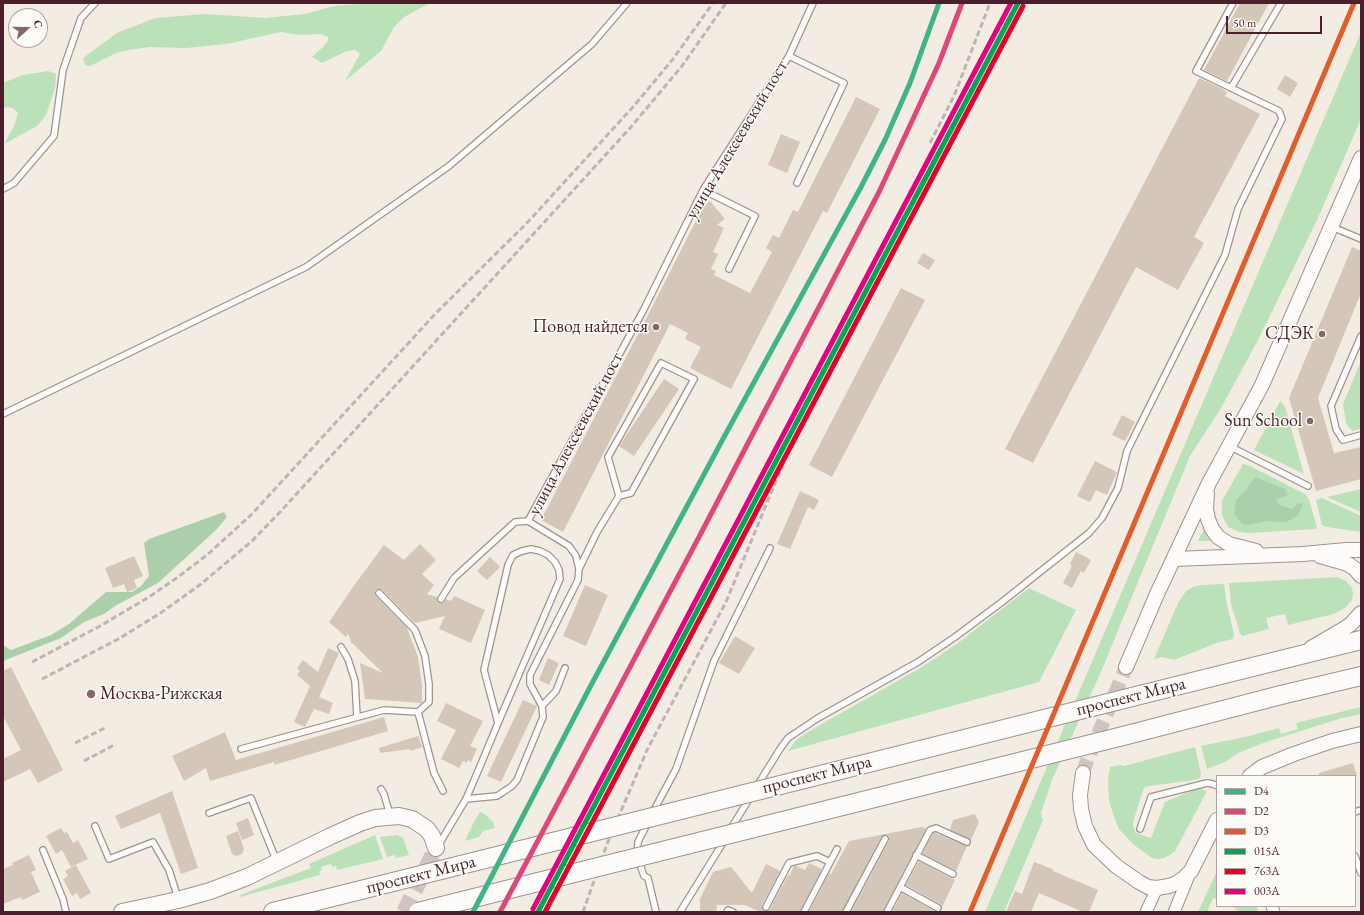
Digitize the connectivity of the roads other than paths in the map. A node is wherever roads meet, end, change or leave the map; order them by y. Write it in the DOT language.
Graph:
graph roads {
  1 [pos="94,3"];
  2 [pos="627,3"];
  3 [pos="813,3"];
  4 [pos="1233,3"];
  5 [pos="1281,3"];
  6 [pos="789,56"];
  7 [pos="1230,88"];
  8 [pos="1361,158"];
  9 [pos="797,183"];
  10 [pos="3,189"];
  11 [pos="703,190"];
  12 [pos="1332,227"];
  13 [pos="1361,239"];
  14 [pos="729,269"];
  15 [pos="1361,336"];
  16 [pos="3,414"];
  17 [pos="1361,435"];
  18 [pos="1229,446"];
  19 [pos="1208,483"];
  20 [pos="1308,486"];
  21 [pos="619,496"];
  22 [pos="528,521"];
  23 [pos="770,548"];
  24 [pos="1361,550"];
  25 [pos="1303,554"];
  26 [pos="1272,555"];
  27 [pos="1174,558"];
  28 [pos="579,569"];
  29 [pos="1361,576"];
  30 [pos="379,593"];
  31 [pos="441,599"];
  32 [pos="1361,613"];
  33 [pos="1361,640"];
  34 [pos="341,646"];
  35 [pos="1294,656"];
  36 [pos="565,668"];
  37 [pos="1126,668"];
  38 [pos="1361,676"];
  39 [pos="542,706"];
  40 [pos="418,712"];
  41 [pos="357,717"];
  42 [pos="498,723"];
  43 [pos="1361,734"];
  44 [pos="241,749"];
  45 [pos="1083,773"];
  46 [pos="1251,775"];
  47 [pos="1216,786"];
  48 [pos="381,789"];
  49 [pos="443,791"];
  50 [pos="466,799"];
  51 [pos="209,813"];
  52 [pos="390,816"];
  53 [pos="1216,822"];
  54 [pos="95,826"];
  55 [pos="1140,829"];
  56 [pos="885,839"];
  57 [pos="967,842"];
  58 [pos="436,848"];
  59 [pos="837,849"];
  60 [pos="43,850"];
  61 [pos="916,855"];
  62 [pos="1356,859"];
  63 [pos="830,862"];
  64 [pos="277,863"];
  65 [pos="1191,871"];
  66 [pos="1361,873"];
  67 [pos="953,874"];
  68 [pos="900,887"];
  69 [pos="1158,888"];
  70 [pos="178,900"];
  71 [pos="766,907"];
  72 [pos="938,908"];
  73 [pos="66,912"];
  74 [pos="122,912"];
  75 [pos="273,912"];
  76 [pos="418,912"];
  77 [pos="656,912"];
  78 [pos="680,912"];
  79 [pos="727,912"];
  80 [pos="733,912"];
  81 [pos="804,912"];
  82 [pos="846,912"];
  83 [pos="887,912"];
  84 [pos="1146,912"];
  85 [pos="1174,912"];
  1 -- 10 [label="lane"];
  2 -- 16 [label="lane"];
  3 -- 6 [label="lane, улица Алексеевский пост"];
  4 -- 7 [label="lane"];
  5 -- 7 [label="lane"];
  6 -- 9 [label="lane"];
  6 -- 11 [label="lane, улица Алексеевский пост"];
  7 -- 78 [label="lane"];
  8 -- 12 [label="street"];
  11 -- 14 [label="lane"];
  11 -- 22 [label="lane, улица Алексеевский пост"];
  12 -- 13 [label="lane"];
  12 -- 18 [label="street"];
  15 -- 17 [label="lane"];
  18 -- 19 [label="street"];
  18 -- 20 [label="lane"];
  19 -- 26 [label="street"];
  19 -- 27 [label="street"];
  21 -- 21 [label="lane"];
  21 -- 28 [label="lane"];
  22 -- 28 [label="lane, улица Алексеевский пост"];
  22 -- 31 [label="lane"];
  23 -- 77 [label="lane"];
  24 -- 25 [label="street"];
  25 -- 26 [label="street"];
  25 -- 29 [label="street"];
  26 -- 27 [label="street"];
  27 -- 37 [label="street"];
  28 -- 39 [label="lane"];
  30 -- 40 [label="lane"];
  32 -- 35 [label="street"];
  33 -- 35 [label="main road, проспект Мира"];
  34 -- 41 [label="lane"];
  35 -- 75 [label="main road, проспект Мира, bridge"];
  36 -- 39 [label="lane"];
  38 -- 76 [label="main road, проспект Мира, bridge"];
  39 -- 50 [label="lane"];
  40 -- 41 [label="lane"];
  40 -- 49 [label="lane"];
  41 -- 44 [label="lane"];
  42 -- 42 [label="lane"];
  42 -- 50 [label="lane"];
  43 -- 46 [label="street"];
  45 -- 69 [label="street"];
  47 -- 55 [label="lane"];
  48 -- 52 [label="lane"];
  50 -- 58 [label="lane"];
  51 -- 64 [label="lane"];
  52 -- 58 [label="main road"];
  52 -- 64 [label="main road"];
  53 -- 65 [label="street"];
  54 -- 70 [label="lane"];
  56 -- 82 [label="lane"];
  57 -- 61 [label="lane"];
  59 -- 63 [label="lane"];
  60 -- 73 [label="lane"];
  61 -- 67 [label="lane"];
  61 -- 68 [label="lane"];
  62 -- 66 [label="lane"];
  63 -- 71 [label="lane"];
  63 -- 81 [label="lane"];
  64 -- 70 [label="main road"];
  65 -- 69 [label="street"];
  65 -- 85 [label="street"];
  68 -- 72 [label="lane"];
  68 -- 83 [label="lane"];
  69 -- 84 [label="street"];
  70 -- 74 [label="main road"];
  79 -- 80 [label="lane"];
}
